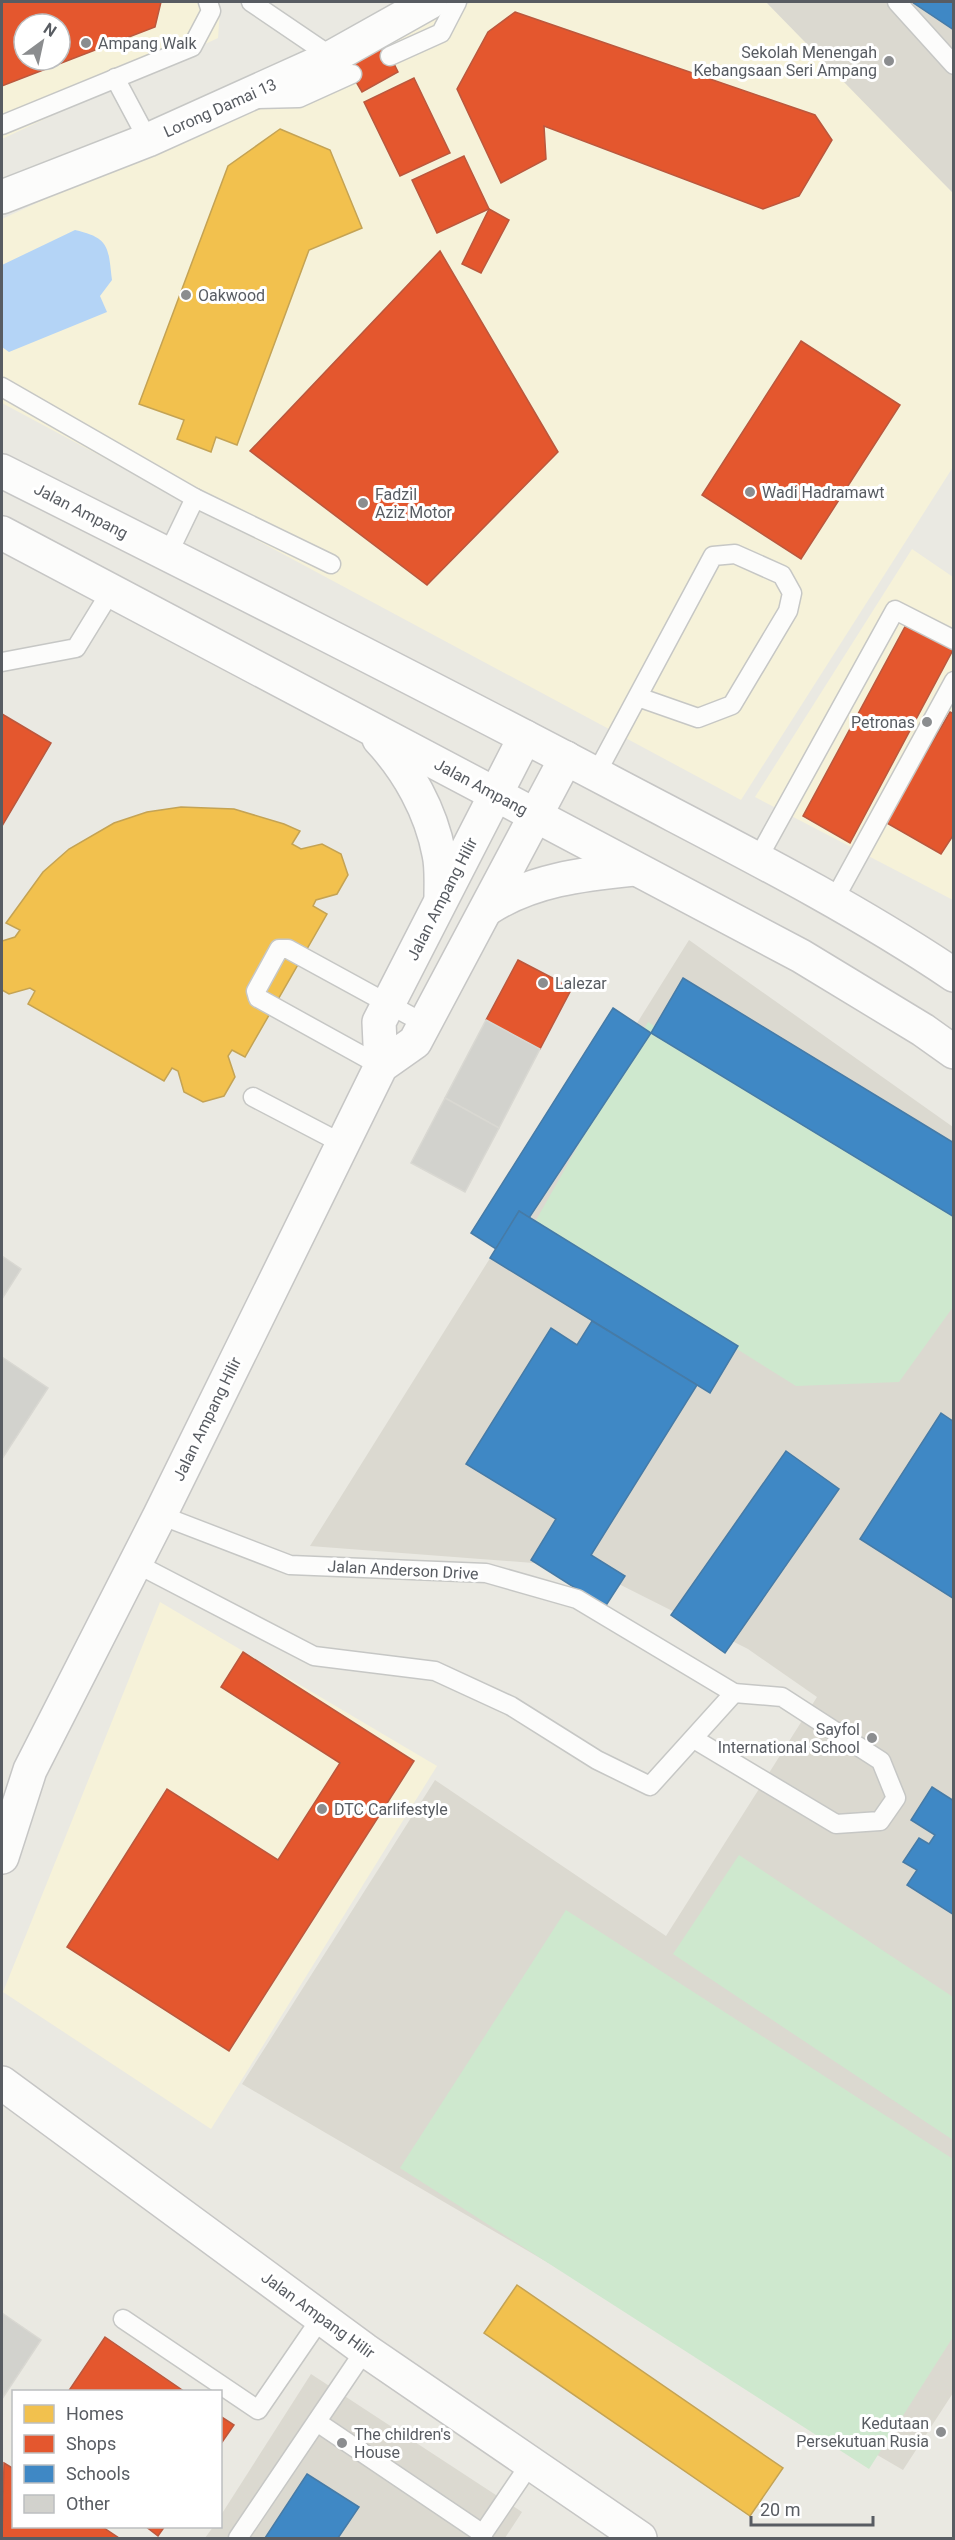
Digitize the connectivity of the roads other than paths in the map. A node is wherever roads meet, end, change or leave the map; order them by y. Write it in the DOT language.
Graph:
graph roads {
  1 [pos="208,2"];
  2 [pos="251,2"];
  3 [pos="430,2"];
  4 [pos="457,2"];
  5 [pos="897,2"];
  6 [pos="390,56"];
  7 [pos="954,65"];
  8 [pos="342,66"];
  9 [pos="115,78"];
  10 [pos="2,125"];
  11 [pos="148,140"];
  12 [pos="2,196"];
  13 [pos="2,387"];
  14 [pos="2,471"];
  15 [pos="195,498"];
  16 [pos="2,533"];
  17 [pos="168,554"];
  18 [pos="330,564"];
  19 [pos="111,591"];
  20 [pos="954,640"];
  21 [pos="2,662"];
  22 [pos="954,681"];
  23 [pos="638,697"];
  24 [pos="367,726"];
  25 [pos="525,737"];
  26 [pos="566,758"];
  27 [pos="596,774"];
  28 [pos="496,795"];
  29 [pos="536,816"];
  30 [pos="757,860"];
  31 [pos="634,868"];
  32 [pos="441,898"];
  33 [pos="834,900"];
  34 [pos="487,909"];
  35 [pos="954,975"];
  36 [pos="389,1004"];
  37 [pos="424,1023"];
  38 [pos="954,1052"];
  39 [pos="381,1066"];
  40 [pos="253,1097"];
  41 [pos="343,1144"];
  42 [pos="160,1515"];
  43 [pos="135,1563"];
  44 [pos="734,1693"];
  45 [pos="693,1739"];
  46 [pos="30,1770"];
  47 [pos="2,1803"];
  48 [pos="2,1857"];
  49 [pos="2,2083"];
  50 [pos="321,2318"];
  51 [pos="123,2319"];
  52 [pos="365,2350"];
  53 [pos="317,2422"];
  54 [pos="530,2464"];
  55 [pos="481,2536"];
  56 [pos="238,2538"];
  57 [pos="640,2538"];
  1 -- 9 [label="lane"];
  2 -- 8 [label="lane"];
  3 -- 8 [label="street, Lorong Damai 13"];
  4 -- 6 [label="lane"];
  5 -- 7 [label="lane"];
  8 -- 11 [label="street, Lorong Damai 13"];
  9 -- 10 [label="lane"];
  9 -- 11 [label="lane"];
  11 -- 12 [label="street, Lorong Damai 13"];
  13 -- 15 [label="lane"];
  14 -- 17 [label="street, Jalan Ampang"];
  15 -- 17 [label="lane"];
  15 -- 18 [label="lane"];
  16 -- 19 [label="street, Jalan Ampang"];
  17 -- 25 [label="street, Jalan Ampang"];
  19 -- 21 [label="lane"];
  19 -- 24 [label="street, Jalan Ampang"];
  20 -- 30 [label="lane"];
  22 -- 33 [label="lane"];
  23 -- 23 [label="lane"];
  23 -- 27 [label="lane"];
  24 -- 28 [label="street, Jalan Ampang"];
  24 -- 32 [label="street"];
  25 -- 26 [label="street, Jalan Ampang"];
  25 -- 28 [label="street, Jalan Ampang Hilir"];
  26 -- 27 [label="street, Jalan Ampang"];
  26 -- 29 [label="street, Jalan Ampang Hilir"];
  27 -- 30 [label="street, Jalan Ampang"];
  28 -- 29 [label="street, Jalan Ampang"];
  28 -- 32 [label="street, Jalan Ampang Hilir"];
  29 -- 31 [label="street, Jalan Ampang"];
  29 -- 34 [label="street, Jalan Ampang Hilir"];
  30 -- 33 [label="street, Jalan Ampang"];
  31 -- 34 [label="street"];
  31 -- 38 [label="street, Jalan Ampang"];
  32 -- 36 [label="street, Jalan Ampang Hilir"];
  33 -- 35 [label="street, Jalan Ampang"];
  34 -- 37 [label="street, Jalan Ampang Hilir"];
  36 -- 37 [label="lane"];
  36 -- 39 [label="street, Jalan Ampang Hilir"];
  36 -- 39 [label="lane"];
  37 -- 39 [label="street, Jalan Ampang Hilir"];
  39 -- 41 [label="street, Jalan Ampang Hilir"];
  40 -- 41 [label="lane"];
  41 -- 42 [label="street, Jalan Ampang Hilir"];
  42 -- 43 [label="street, Jalan Ampang Hilir"];
  42 -- 44 [label="lane, Jalan Anderson Drive"];
  43 -- 45 [label="lane"];
  43 -- 46 [label="street, Jalan Ampang Hilir"];
  44 -- 45 [label="lane"];
  44 -- 45 [label="lane"];
  46 -- 47 [label="street, Jalan Ampang Hilir"];
  46 -- 48 [label="street, Jalan Ampang Hilir"];
  49 -- 50 [label="street, Jalan Ampang Hilir"];
  50 -- 51 [label="lane"];
  50 -- 52 [label="street, Jalan Ampang Hilir"];
  52 -- 53 [label="lane"];
  52 -- 54 [label="street, Jalan Ampang Hilir"];
  53 -- 55 [label="lane"];
  53 -- 56 [label="lane"];
  54 -- 55 [label="lane"];
  54 -- 57 [label="street, Jalan Ampang Hilir"];
}
